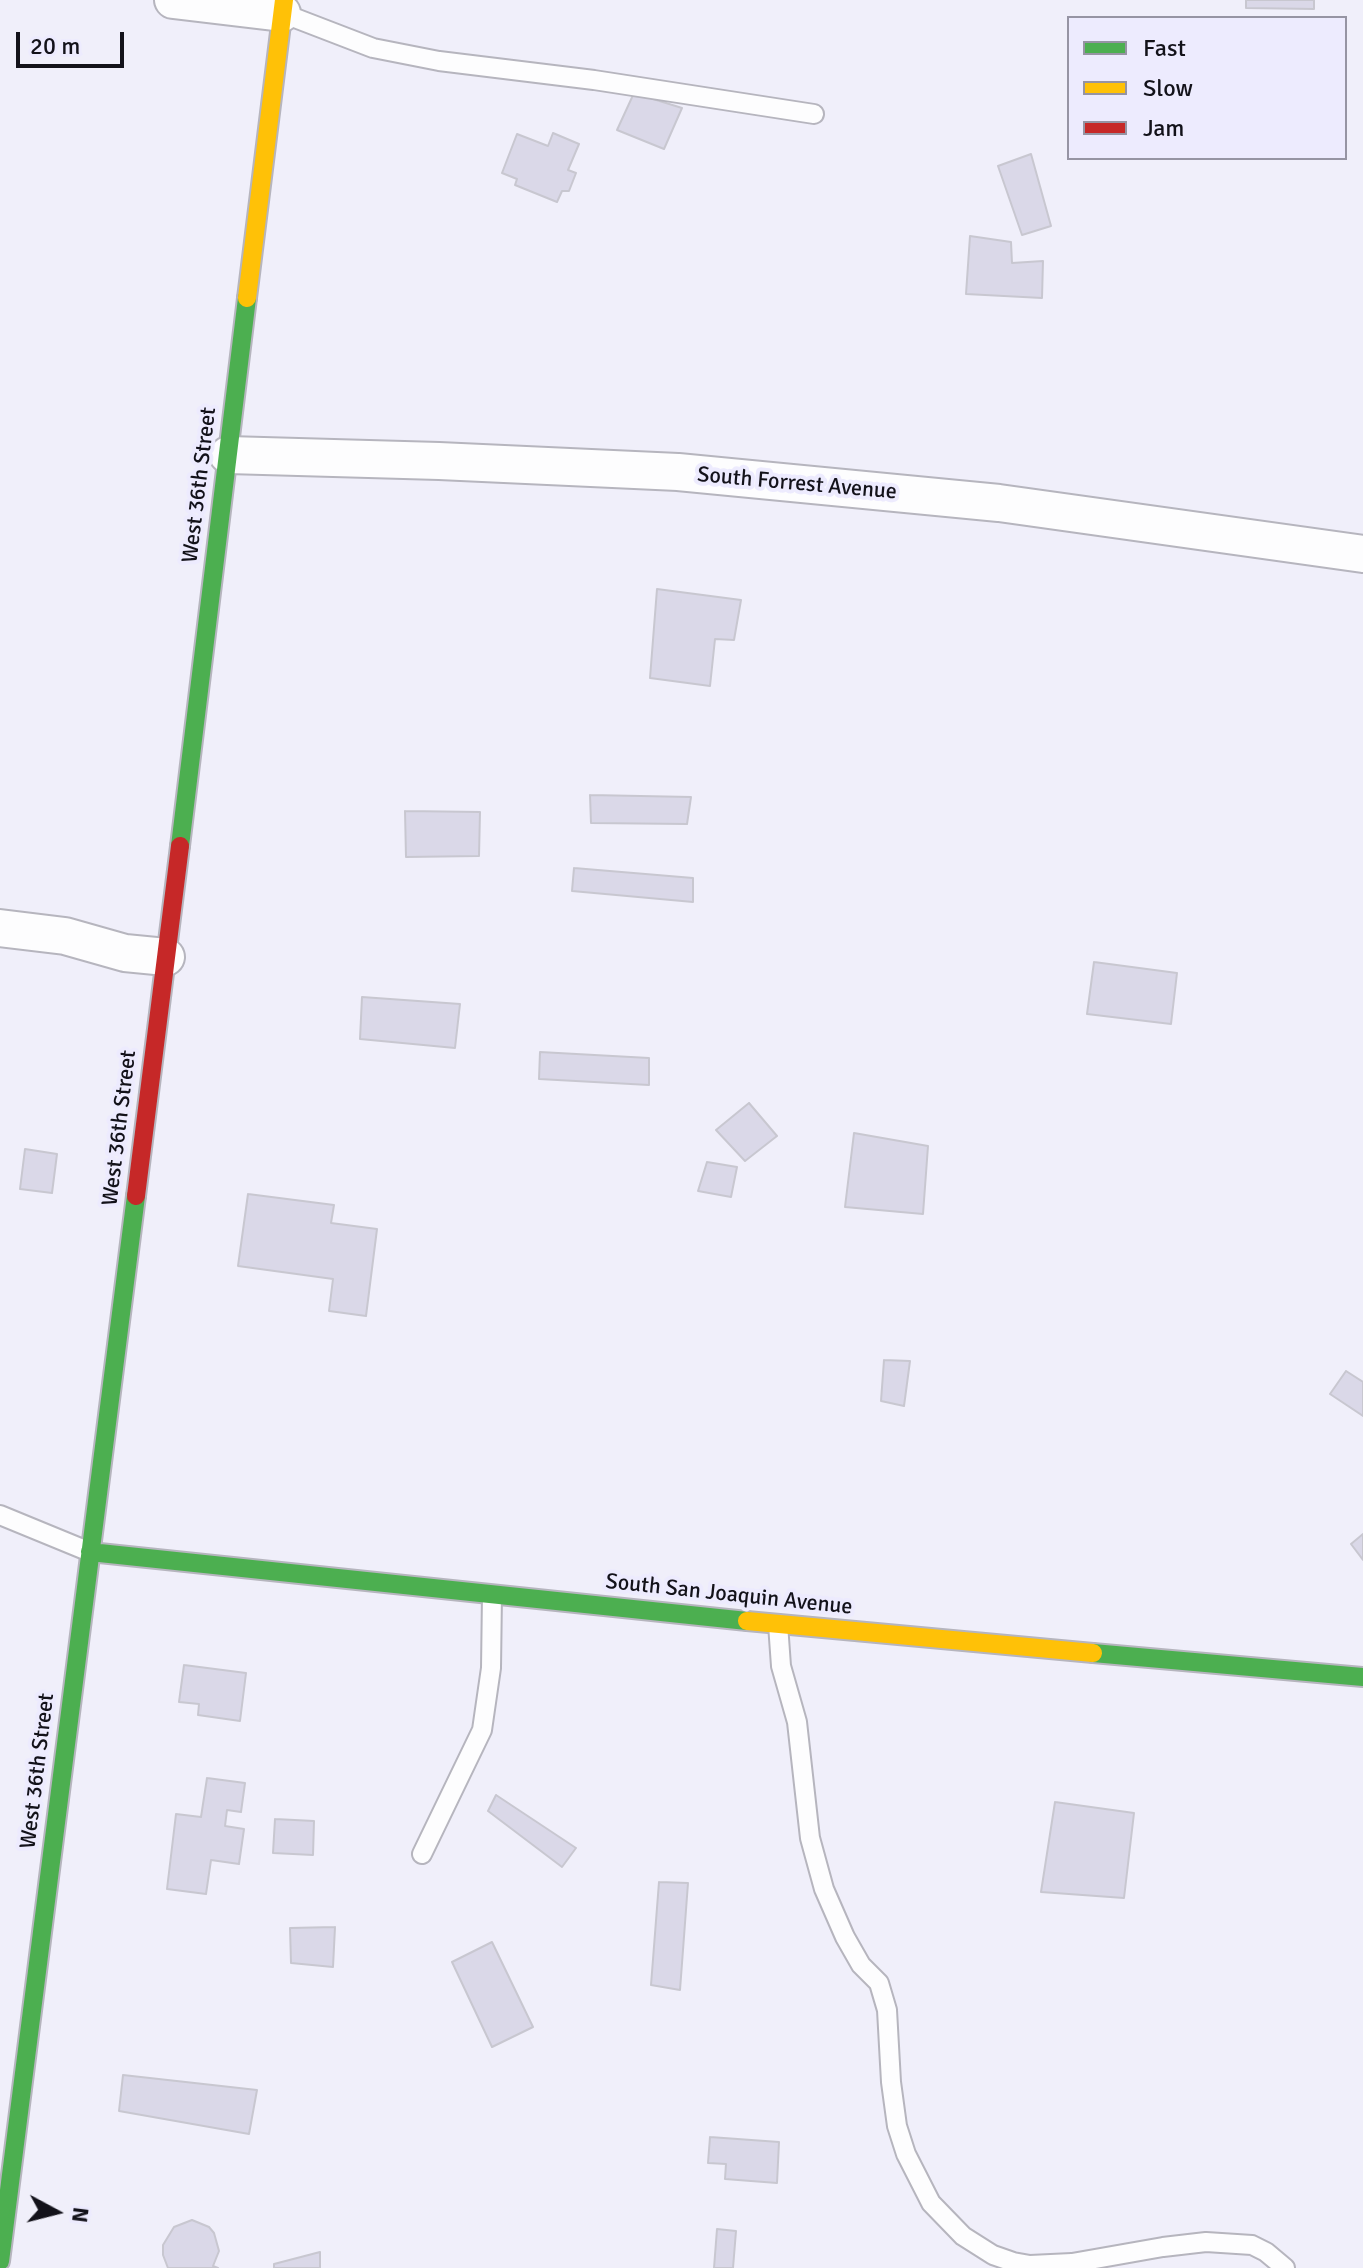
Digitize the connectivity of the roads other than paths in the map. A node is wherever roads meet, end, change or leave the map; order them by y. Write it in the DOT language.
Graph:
graph roads {
  1 [pos="173,0"];
  2 [pos="283,7"];
  3 [pos="814,114"];
  4 [pos="228,455"];
  5 [pos="1363,554"];
  6 [pos="0,928"];
  7 [pos="166,957"];
  8 [pos="0,1515"];
  9 [pos="90,1552"];
  10 [pos="492,1595"];
  11 [pos="778,1624"];
  12 [pos="1363,1677"];
  13 [pos="422,1854"];
  14 [pos="0,2261"];
  15 [pos="1285,2268"];
  1 -- 2 [label="street"];
  2 -- 3 [label="lane"];
  2 -- 4 [label="street, West 36th Street"];
  4 -- 5 [label="street, South Forrest Avenue"];
  4 -- 7 [label="street, West 36th Street"];
  6 -- 7 [label="street"];
  7 -- 9 [label="street, West 36th Street"];
  8 -- 9 [label="lane"];
  9 -- 10 [label="street, South San Joaquin Avenue"];
  9 -- 14 [label="street, West 36th Street"];
  10 -- 11 [label="street, South San Joaquin Avenue"];
  10 -- 13 [label="lane"];
  11 -- 12 [label="street, South San Joaquin Avenue"];
  11 -- 15 [label="lane"];
}
